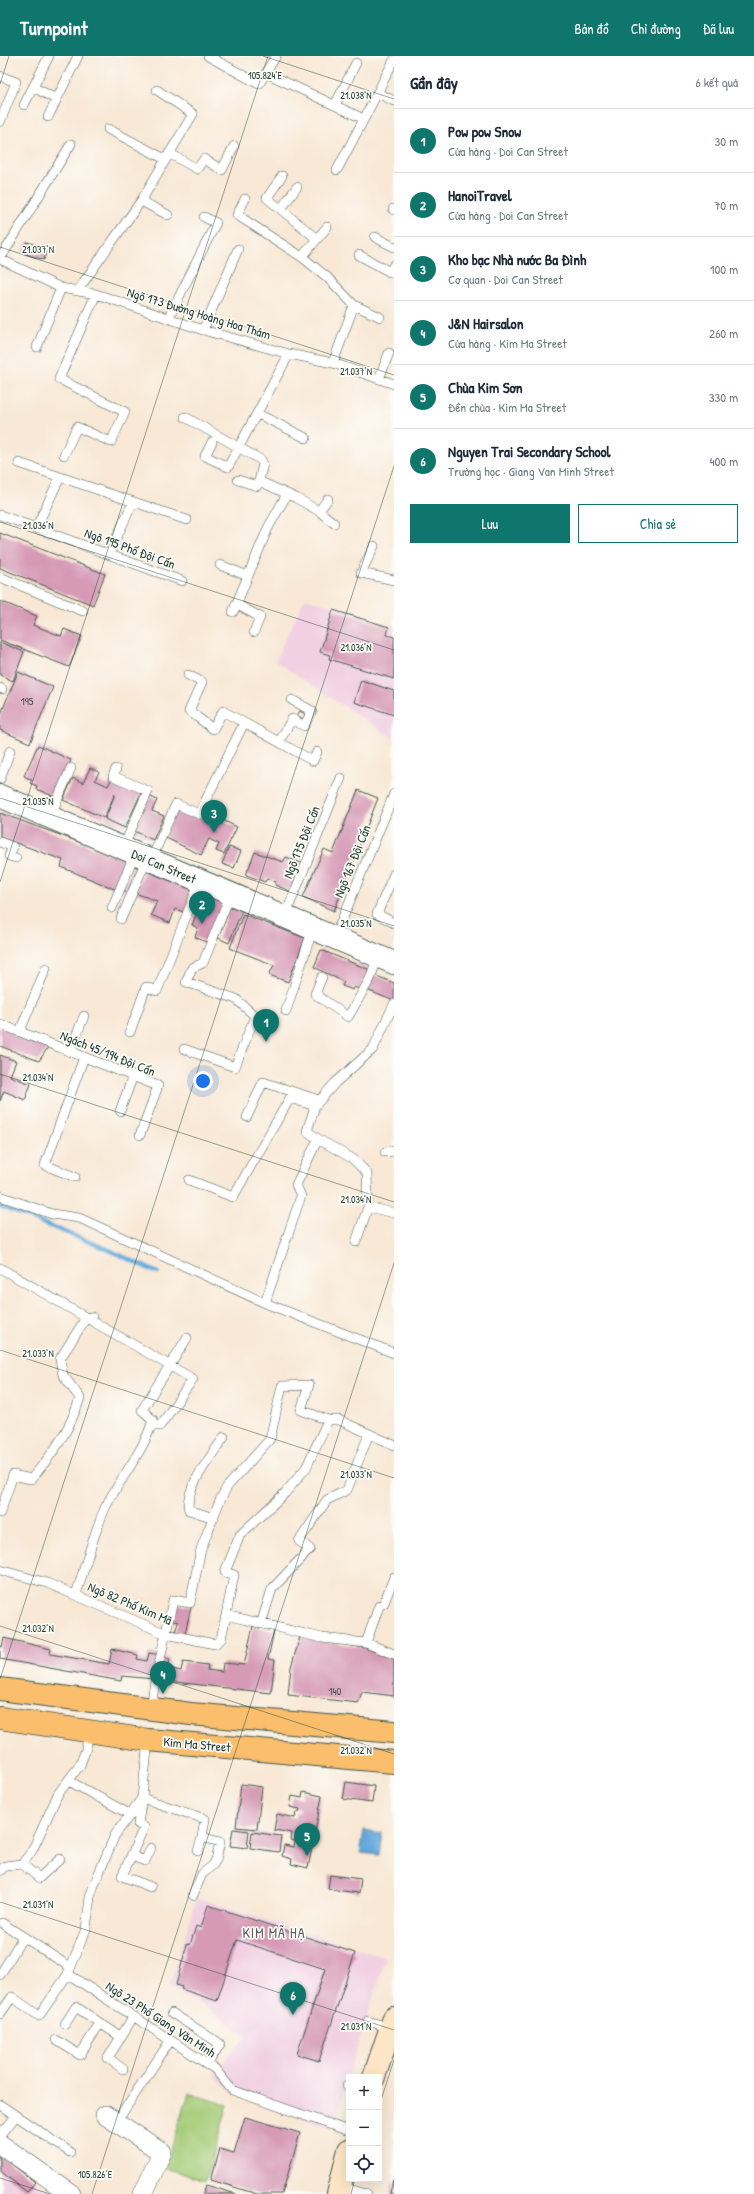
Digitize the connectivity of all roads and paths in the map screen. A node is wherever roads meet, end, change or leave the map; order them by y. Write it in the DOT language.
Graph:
graph roads {
  1 [pos="50,56"];
  2 [pos="78,56"];
  3 [pos="208,56"];
  4 [pos="276,56"];
  5 [pos="394,60"];
  6 [pos="356,63"];
  7 [pos="266,73"];
  8 [pos="0,76"];
  9 [pos="34,88"];
  10 [pos="157,90"];
  11 [pos="378,93"];
  12 [pos="56,99"];
  13 [pos="394,101"];
  14 [pos="335,105"];
  15 [pos="24,106"];
  16 [pos="48,117"];
  17 [pos="364,119"];
  18 [pos="0,122"];
  19 [pos="108,129"];
  20 [pos="71,144"];
  21 [pos="234,146"];
  22 [pos="167,156"];
  23 [pos="337,170"];
  24 [pos="282,176"];
  25 [pos="297,187"];
  26 [pos="245,198"];
  27 [pos="141,201"];
  28 [pos="281,209"];
  29 [pos="168,215"];
  30 [pos="204,216"];
  31 [pos="327,227"];
  32 [pos="376,237"];
  33 [pos="317,239"];
  34 [pos="394,247"];
  35 [pos="238,249"];
  36 [pos="359,255"];
  37 [pos="302,258"];
  38 [pos="0,259"];
  39 [pos="394,265"];
  40 [pos="61,288"];
  41 [pos="78,290"];
  42 [pos="96,294"];
  43 [pos="354,305"];
  44 [pos="168,317"];
  45 [pos="380,317"];
  46 [pos="203,330"];
  47 [pos="37,347"];
  48 [pos="388,353"];
  49 [pos="289,354"];
  50 [pos="333,363"];
  51 [pos="379,379"];
  52 [pos="394,384"];
  53 [pos="258,414"];
  54 [pos="185,417"];
  55 [pos="306,438"];
  56 [pos="212,442"];
  57 [pos="240,448"];
  58 [pos="64,455"];
  59 [pos="19,463"];
  60 [pos="60,477"];
  61 [pos="238,480"];
  62 [pos="259,481"];
  63 [pos="287,494"];
  64 [pos="328,499"];
  65 [pos="133,502"];
  66 [pos="319,511"];
  67 [pos="0,515"];
  68 [pos="186,520"];
  69 [pos="334,523"];
  70 [pos="36,528"];
  71 [pos="374,546"];
  72 [pos="109,554"];
  73 [pos="220,565"];
  74 [pos="248,576"];
  75 [pos="0,577"];
  76 [pos="394,580"];
  77 [pos="182,581"];
  78 [pos="83,611"];
  79 [pos="254,632"];
  80 [pos="188,675"];
  81 [pos="292,700"];
  82 [pos="244,723"];
  83 [pos="280,742"];
  84 [pos="10,751"];
  85 [pos="317,752"];
  86 [pos="71,768"];
  87 [pos="116,769"];
  88 [pos="342,778"];
  89 [pos="0,779"];
  90 [pos="394,794"];
  91 [pos="0,796"];
  92 [pos="50,817"];
  93 [pos="0,842"];
  94 [pos="139,855"];
  95 [pos="16,858"];
  96 [pos="394,874"];
  97 [pos="200,881"];
  98 [pos="231,893"];
  99 [pos="112,908"];
  100 [pos="284,916"];
  101 [pos="121,919"];
  102 [pos="394,923"];
  103 [pos="313,928"];
  104 [pos="335,937"];
  105 [pos="386,960"];
  106 [pos="46,968"];
  107 [pos="322,977"];
  108 [pos="394,1004"];
  109 [pos="286,1011"];
  110 [pos="84,1016"];
  111 [pos="0,1024"];
  112 [pos="20,1031"];
  113 [pos="130,1032"];
  114 [pos="184,1049"];
  115 [pos="70,1052"];
  116 [pos="84,1057"];
  117 [pos="133,1076"];
  118 [pos="317,1103"];
  119 [pos="120,1111"];
  120 [pos="248,1117"];
  121 [pos="140,1135"];
  122 [pos="318,1139"];
  123 [pos="75,1177"];
  124 [pos="189,1180"];
  125 [pos="0,1196"];
  126 [pos="368,1207"];
  127 [pos="394,1213"];
  128 [pos="356,1242"];
  129 [pos="0,1268"];
  130 [pos="266,1303"];
  131 [pos="96,1316"];
  132 [pos="86,1318"];
  133 [pos="187,1338"];
  134 [pos="394,1353"];
  135 [pos="170,1366"];
  136 [pos="328,1420"];
  137 [pos="151,1426"];
  138 [pos="369,1434"];
  139 [pos="224,1437"];
  140 [pos="394,1445"];
  141 [pos="0,1512"];
  142 [pos="214,1518"];
  143 [pos="0,1570"];
  144 [pos="394,1578"];
  145 [pos="76,1594"];
  146 [pos="226,1615"];
  147 [pos="261,1624"];
  148 [pos="166,1634"];
  149 [pos="366,1643"];
  150 [pos="394,1654"];
  151 [pos="0,1689"];
  152 [pos="151,1710"];
  153 [pos="0,1718"];
  154 [pos="89,1731"];
  155 [pos="394,1732"];
  156 [pos="148,1740"];
  157 [pos="394,1762"];
  158 [pos="69,1781"];
  159 [pos="142,1798"];
  160 [pos="131,1815"];
  161 [pos="202,1837"];
  162 [pos="151,1848"];
  163 [pos="198,1851"];
  164 [pos="132,1856"];
  165 [pos="60,1858"];
  166 [pos="22,1864"];
  167 [pos="0,1871"];
  168 [pos="151,1887"];
  169 [pos="193,1895"];
  170 [pos="2,1923"];
  171 [pos="23,1937"];
  172 [pos="69,1971"];
  173 [pos="0,1975"];
  174 [pos="172,2013"];
  175 [pos="0,2014"];
  176 [pos="133,2017"];
  177 [pos="368,2021"];
  178 [pos="100,2023"];
  179 [pos="65,2024"];
  180 [pos="391,2034"];
  181 [pos="121,2037"];
  182 [pos="56,2040"];
  183 [pos="170,2041"];
  184 [pos="208,2065"];
  185 [pos="123,2069"];
  186 [pos="375,2074"];
  187 [pos="0,2105"];
  188 [pos="114,2114"];
  189 [pos="16,2116"];
  190 [pos="346,2130"];
  191 [pos="0,2136"];
  192 [pos="0,2144"];
  193 [pos="70,2152"];
  194 [pos="346,2162"];
  195 [pos="339,2190"];
  196 [pos="71,2194"];
  197 [pos="143,2194"];
  198 [pos="366,2194"];
  1 -- 9 [label="lane"];
  2 -- 12 [label="lane"];
  3 -- 7 [label="lane"];
  4 -- 7 [label="lane"];
  5 -- 11 [label="lane"];
  6 -- 14 [label="lane"];
  7 -- 14 [label="lane"];
  8 -- 18 [label="lane"];
  9 -- 12 [label="lane"];
  9 -- 15 [label="lane"];
  10 -- 22 [label="lane"];
  11 -- 13 [label="lane"];
  11 -- 17 [label="lane"];
  12 -- 16 [label="lane"];
  14 -- 17 [label="lane"];
  17 -- 23 [label="lane"];
  19 -- 22 [label="lane"];
  20 -- 38 [label="lane"];
  21 -- 22 [label="lane"];
  22 -- 27 [label="lane"];
  24 -- 28 [label="lane"];
  25 -- 28 [label="lane"];
  26 -- 37 [label="lane"];
  27 -- 29 [label="lane"];
  27 -- 41 [label="lane"];
  28 -- 33 [label="lane"];
  30 -- 44 [label="lane"];
  31 -- 33 [label="lane"];
  32 -- 34 [label="lane"];
  33 -- 37 [label="lane"];
  35 -- 46 [label="lane"];
  36 -- 39 [label="lane"];
  37 -- 43 [label="lane"];
  38 -- 40 [label="lane, Ngõ 173 Đường Hoàng Hoa Thám"];
  40 -- 41 [label="lane, Ngõ 173 Đường Hoàng Hoa Thám"];
  40 -- 47 [label="lane"];
  41 -- 42 [label="lane, Ngõ 173 Đường Hoàng Hoa Thám"];
  42 -- 44 [label="lane, Ngõ 173 Đường Hoàng Hoa Thám"];
  42 -- 58 [label="lane"];
  43 -- 45 [label="lane"];
  43 -- 50 [label="lane"];
  44 -- 46 [label="lane, Ngõ 173 Đường Hoàng Hoa Thám"];
  46 -- 49 [label="lane, Ngõ 173 Đường Hoàng Hoa Thám"];
  48 -- 51 [label="lane"];
  49 -- 50 [label="lane, Ngõ 173 Đường Hoàng Hoa Thám"];
  49 -- 53 [label="lane"];
  50 -- 51 [label="lane, Ngõ 173 Đường Hoàng Hoa Thám"];
  51 -- 52 [label="lane, Ngõ 173 Đường Hoàng Hoa Thám"];
  53 -- 55 [label="lane"];
  53 -- 57 [label="lane"];
  54 -- 57 [label="lane"];
  56 -- 57 [label="lane"];
  57 -- 62 [label="lane"];
  59 -- 60 [label="lane"];
  60 -- 65 [label="lane"];
  60 -- 70 [label="lane"];
  61 -- 62 [label="lane"];
  62 -- 63 [label="lane"];
  63 -- 66 [label="lane"];
  63 -- 74 [label="lane"];
  64 -- 66 [label="lane"];
  65 -- 68 [label="lane"];
  65 -- 72 [label="lane"];
  66 -- 69 [label="lane"];
  67 -- 70 [label="lane, Ngõ 195 Phố Đội Cấn"];
  70 -- 72 [label="lane, Ngõ 195 Phố Đội Cấn"];
  71 -- 76 [label="lane"];
  72 -- 77 [label="lane, Ngõ 195 Phố Đội Cấn"];
  73 -- 74 [label="lane"];
  74 -- 79 [label="lane"];
  75 -- 78 [label="lane"];
  80 -- 82 [label="lane"];
  81 -- 83 [label="lane"];
  82 -- 83 [label="lane"];
  82 -- 94 [label="lane"];
  83 -- 85 [label="lane"];
  84 -- 89 [label="lane"];
  86 -- 92 [label="lane"];
  87 -- 94 [label="lane"];
  88 -- 100 [label="lane, Ngõ 175 Đội Cấn"];
  90 -- 104 [label="lane, Ngõ 167 Đội Cấn"];
  91 -- 92 [label="street, Doi Can Street"];
  92 -- 94 [label="street, Doi Can Street"];
  93 -- 95 [label="lane"];
  94 -- 97 [label="street, Doi Can Street"];
  94 -- 99 [label="lane"];
  94 -- 101 [label="lane"];
  96 -- 102 [label="lane"];
  97 -- 98 [label="street, Doi Can Street"];
  97 -- 113 [label="lane"];
  98 -- 100 [label="street, Doi Can Street"];
  98 -- 114 [label="lane"];
  100 -- 103 [label="street, Doi Can Street"];
  103 -- 104 [label="street, Doi Can Street"];
  103 -- 109 [label="lane"];
  104 -- 105 [label="street, Doi Can Street"];
  105 -- 107 [label="lane"];
  106 -- 112 [label="lane"];
  108 -- 118 [label="lane"];
  110 -- 115 [label="lane"];
  111 -- 112 [label="lane, Ngách 45/194 Đội Cấn"];
  112 -- 115 [label="lane, Ngách 45/194 Đội Cấn"];
  115 -- 116 [label="lane, Ngách 45/194 Đội Cấn"];
  116 -- 117 [label="lane, Ngách 45/194 Đội Cấn"];
  116 -- 123 [label="lane"];
  117 -- 119 [label="lane"];
  117 -- 121 [label="lane, Ngách 45/194 Đội Cấn"];
  118 -- 120 [label="lane"];
  118 -- 122 [label="lane"];
  118 -- 124 [label="lane"];
  122 -- 126 [label="lane"];
  122 -- 130 [label="lane"];
  125 -- 130 [label="lane"];
  126 -- 127 [label="lane"];
  126 -- 128 [label="lane"];
  129 -- 132 [label="lane"];
  130 -- 134 [label="lane"];
  131 -- 132 [label="lane"];
  132 -- 135 [label="lane"];
  132 -- 141 [label="lane"];
  133 -- 135 [label="lane"];
  135 -- 137 [label="lane"];
  135 -- 137 [label="lane"];
  136 -- 138 [label="lane"];
  136 -- 142 [label="lane"];
  136 -- 146 [label="lane"];
  137 -- 145 [label="lane"];
  138 -- 140 [label="lane"];
  138 -- 147 [label="lane"];
  139 -- 142 [label="lane"];
  142 -- 148 [label="lane"];
  143 -- 145 [label="lane, Ngõ 82 Phố Kim Mã"];
  144 -- 149 [label="lane"];
  145 -- 148 [label="lane, Ngõ 82 Phố Kim Mã"];
  146 -- 147 [label="lane"];
  146 -- 148 [label="lane, Ngõ 82 Phố Kim Mã"];
  147 -- 149 [label="lane"];
  148 -- 152 [label="lane"];
  149 -- 150 [label="lane"];
  151 -- 152 [label="main road"];
  152 -- 155 [label="main road"];
  152 -- 156 [label="main road"];
  153 -- 154 [label="main road, Kim Ma Street"];
  154 -- 156 [label="main road, Kim Ma Street"];
  154 -- 158 [label="lane"];
  156 -- 157 [label="main road, Kim Ma Street"];
  156 -- 159 [label="lane"];
  158 -- 160 [label="lane"];
  158 -- 166 [label="lane"];
  159 -- 160 [label="lane"];
  159 -- 161 [label="lane"];
  159 -- 164 [label="lane"];
  160 -- 172 [label="lane"];
  161 -- 163 [label="lane"];
  161 -- 169 [label="lane"];
  162 -- 164 [label="lane"];
  164 -- 168 [label="lane"];
  165 -- 166 [label="lane"];
  166 -- 167 [label="lane"];
  170 -- 171 [label="lane, Ngõ 23 Phố Giang Văn Minh"];
  171 -- 172 [label="lane, Ngõ 23 Phố Giang Văn Minh"];
  171 -- 173 [label="lane"];
  172 -- 175 [label="lane"];
  172 -- 176 [label="lane, Ngõ 23 Phố Giang Văn Minh"];
  174 -- 184 [label="lane"];
  176 -- 181 [label="lane"];
  176 -- 183 [label="lane, Ngõ 23 Phố Giang Văn Minh"];
  177 -- 180 [label="lane"];
  178 -- 179 [label="lane"];
  178 -- 181 [label="lane"];
  178 -- 182 [label="lane"];
  180 -- 186 [label="main road"];
  181 -- 185 [label="lane"];
  183 -- 184 [label="lane, Ngõ 23 Phố Giang Văn Minh"];
  183 -- 188 [label="lane"];
  184 -- 190 [label="lane, Ngõ 23 Phố Giang Văn Minh"];
  187 -- 189 [label="lane"];
  188 -- 197 [label="street"];
  189 -- 191 [label="lane"];
  189 -- 193 [label="lane"];
  192 -- 196 [label="street"];
  194 -- 195 [label="main road"];
  195 -- 198 [label="lane"];
}
